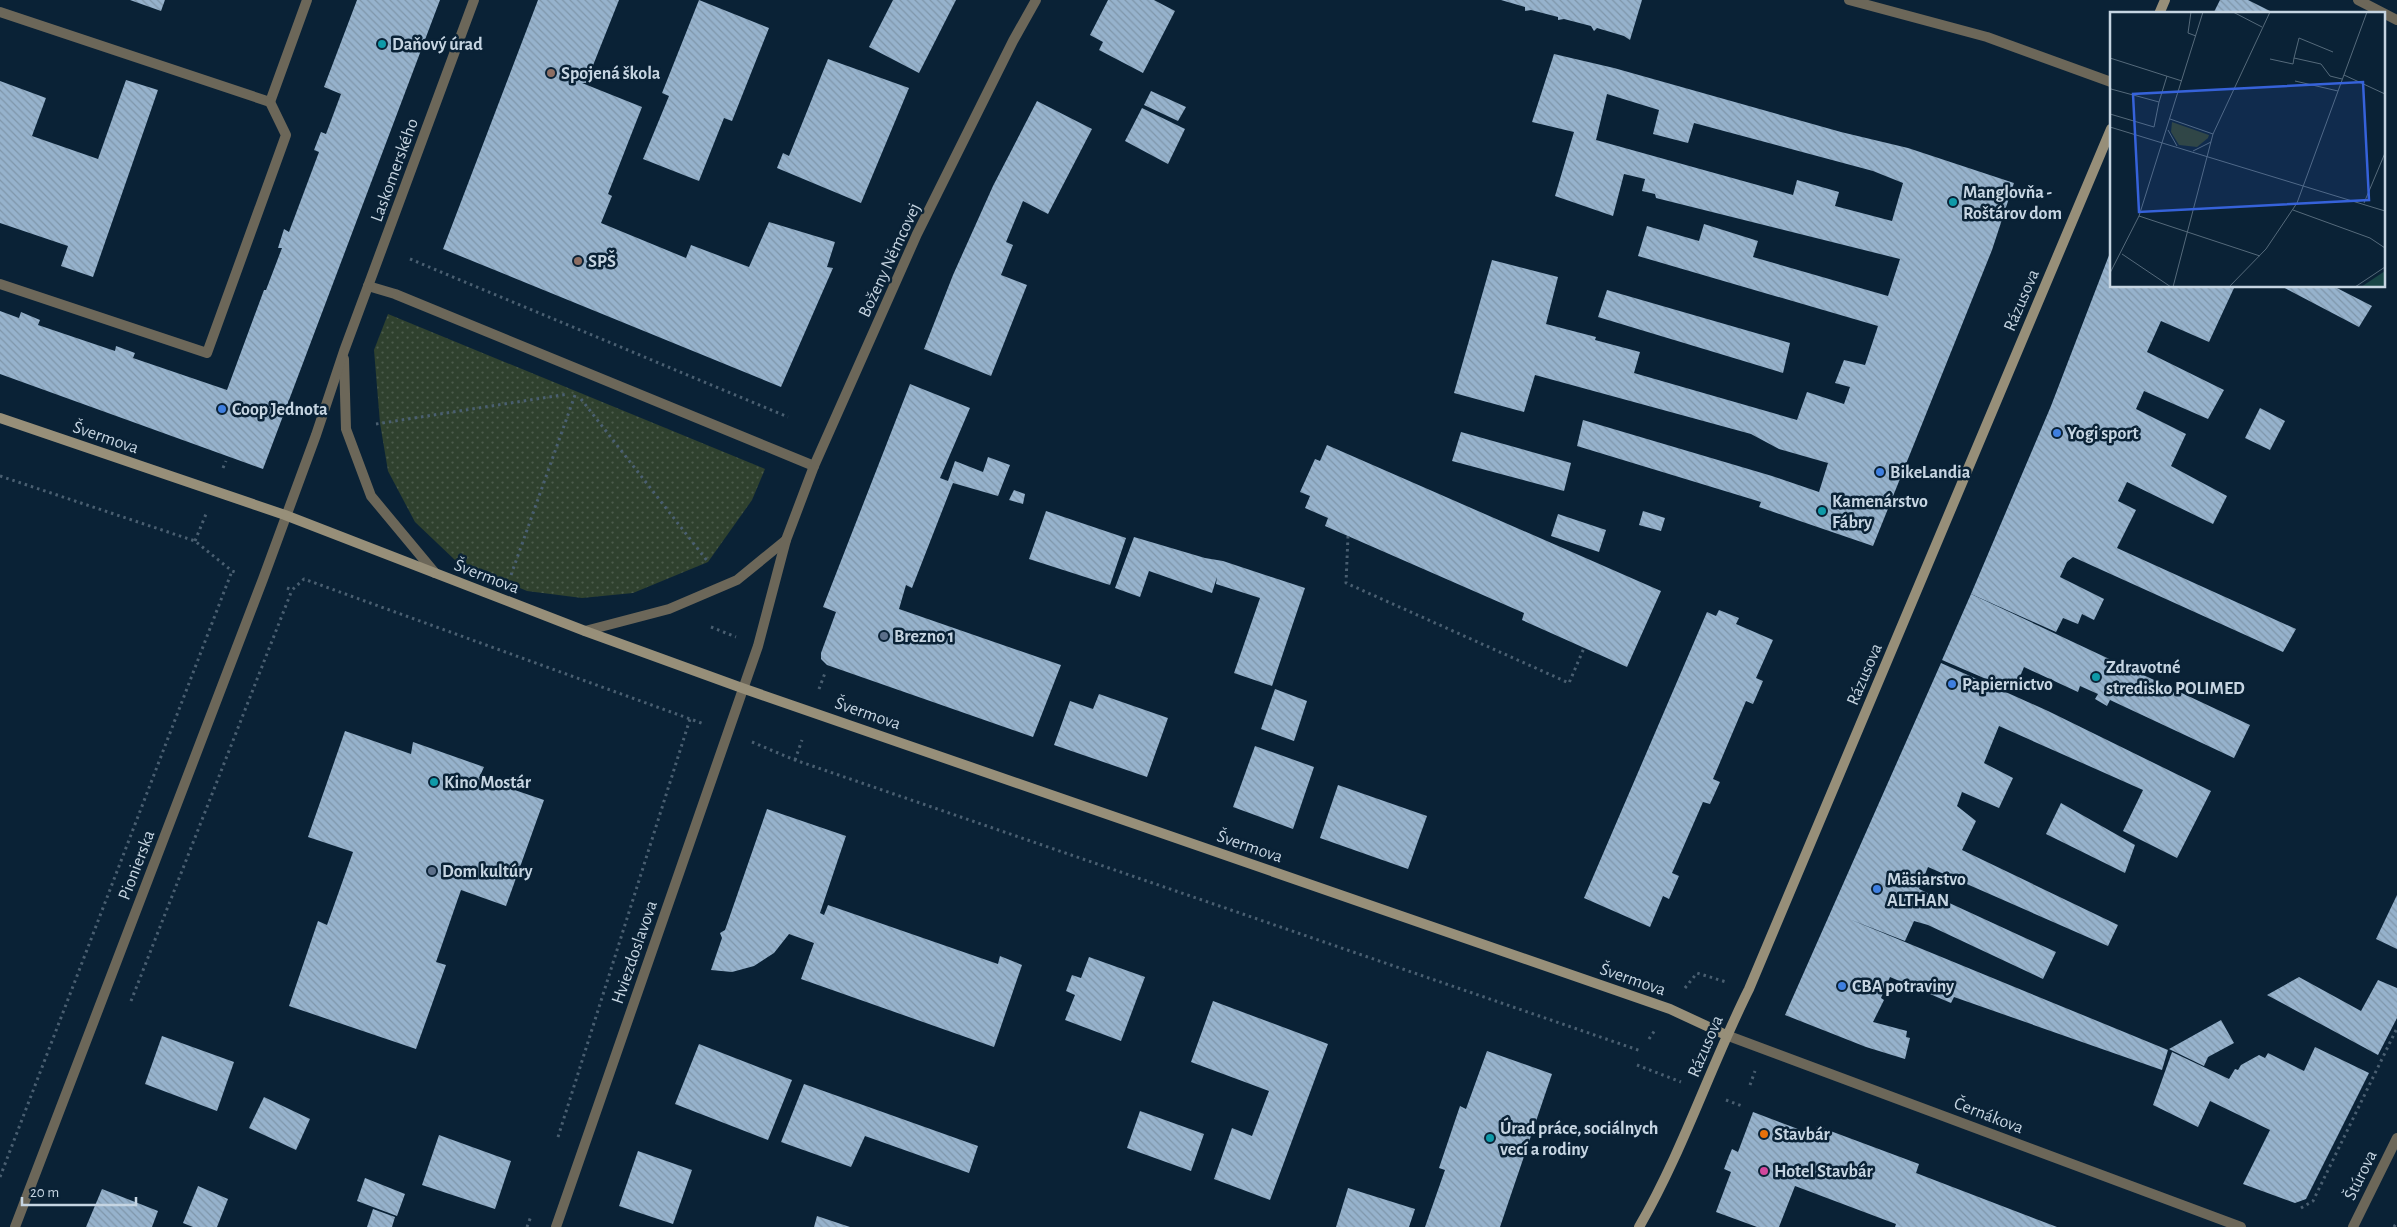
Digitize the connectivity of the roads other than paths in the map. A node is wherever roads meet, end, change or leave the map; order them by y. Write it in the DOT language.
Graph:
graph roads {
  1 [pos="307,0"];
  2 [pos="474,0"];
  3 [pos="1036,0"];
  4 [pos="1849,0"];
  5 [pos="2165,0"];
  6 [pos="2358,0"];
  7 [pos="0,12"];
  8 [pos="2160,12"];
  9 [pos="2381,12"];
  10 [pos="2384,13"];
  11 [pos="2397,20"];
  12 [pos="2110,82"];
  13 [pos="270,102"];
  14 [pos="2110,131"];
  15 [pos="0,284"];
  16 [pos="368,286"];
  17 [pos="344,351"];
  18 [pos="0,418"];
  19 [pos="814,466"];
  20 [pos="285,515"];
  21 [pos="786,540"];
  22 [pos="435,573"];
  23 [pos="585,631"];
  24 [pos="742,688"];
  25 [pos="1726,1034"];
  26 [pos="2397,1138"];
  27 [pos="15,1227"];
  28 [pos="556,1227"];
  29 [pos="1639,1227"];
  30 [pos="2241,1227"];
  31 [pos="2353,1227"];
  1 -- 13 [label="street"];
  2 -- 16 [label="street, Laskomerského"];
  3 -- 19 [label="street, Boženy Němcovej"];
  4 -- 12 [label="street"];
  5 -- 8 [label="street"];
  6 -- 9 [label="street"];
  7 -- 13 [label="street"];
  10 -- 11 [label="street"];
  13 -- 15 [label="street"];
  14 -- 25 [label="street, Rázusova"];
  16 -- 17 [label="street, Laskomerského"];
  16 -- 19 [label="street"];
  17 -- 20 [label="street, Laskomerského"];
  17 -- 22 [label="street, Laskomerského"];
  18 -- 20 [label="street, Švermova"];
  19 -- 21 [label="street, Boženy Němcovej"];
  20 -- 22 [label="street, Švermova"];
  20 -- 27 [label="street, Pionierska"];
  21 -- 23 [label="street"];
  21 -- 24 [label="street, Boženy Němcovej"];
  22 -- 23 [label="street, Švermova"];
  23 -- 24 [label="street, Švermova"];
  24 -- 25 [label="street, Švermova"];
  24 -- 28 [label="street, Hviezdoslavova"];
  25 -- 29 [label="street, Rázusova"];
  25 -- 30 [label="street, Černákova"];
  26 -- 31 [label="street, Štúrova"];
}
